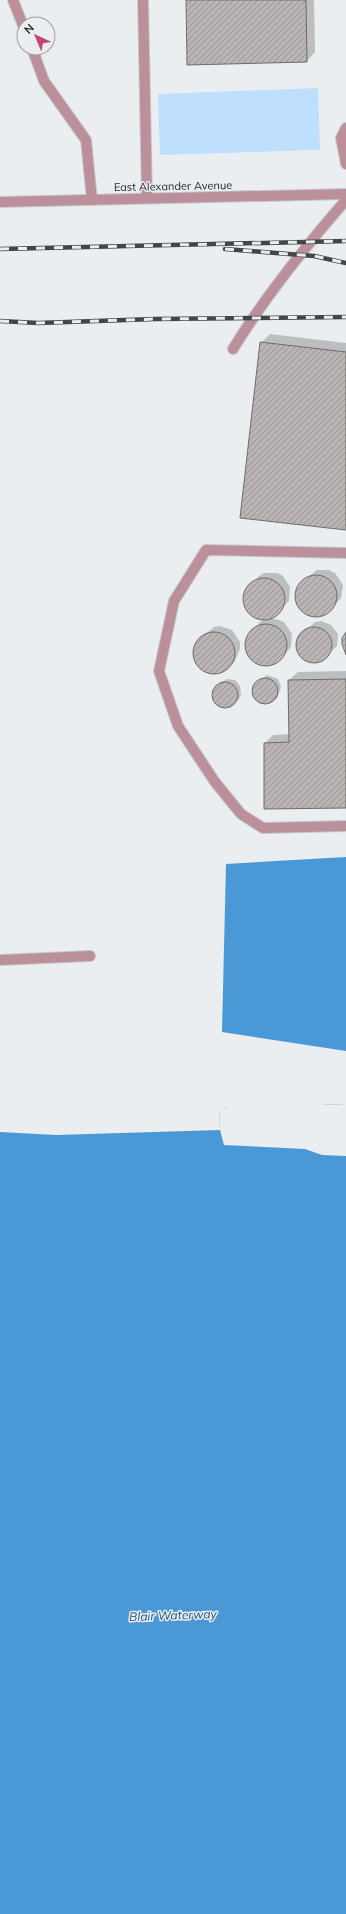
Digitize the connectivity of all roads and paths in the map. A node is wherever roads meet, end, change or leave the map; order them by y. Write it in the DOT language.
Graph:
graph roads {
  1 [pos="14,0"];
  2 [pos="144,0"];
  3 [pos="20,16"];
  4 [pos="35,56"];
  5 [pos="346,128"];
  6 [pos="346,164"];
  7 [pos="346,194"];
  8 [pos="147,198"];
  9 [pos="92,200"];
  10 [pos="346,200"];
  11 [pos="0,202"];
  12 [pos="233,349"];
  13 [pos="346,553"];
  14 [pos="346,826"];
  15 [pos="90,956"];
  16 [pos="0,960"];
  1 -- 3 [label="street"];
  2 -- 8 [label="street"];
  4 -- 9 [label="street"];
  5 -- 6 [label="street"];
  7 -- 8 [label="street, East Alexander Avenue"];
  8 -- 9 [label="street, East Alexander Avenue"];
  9 -- 11 [label="street, East Alexander Avenue"];
  10 -- 12 [label="street"];
  13 -- 14 [label="street"];
  15 -- 16 [label="street"];
}
